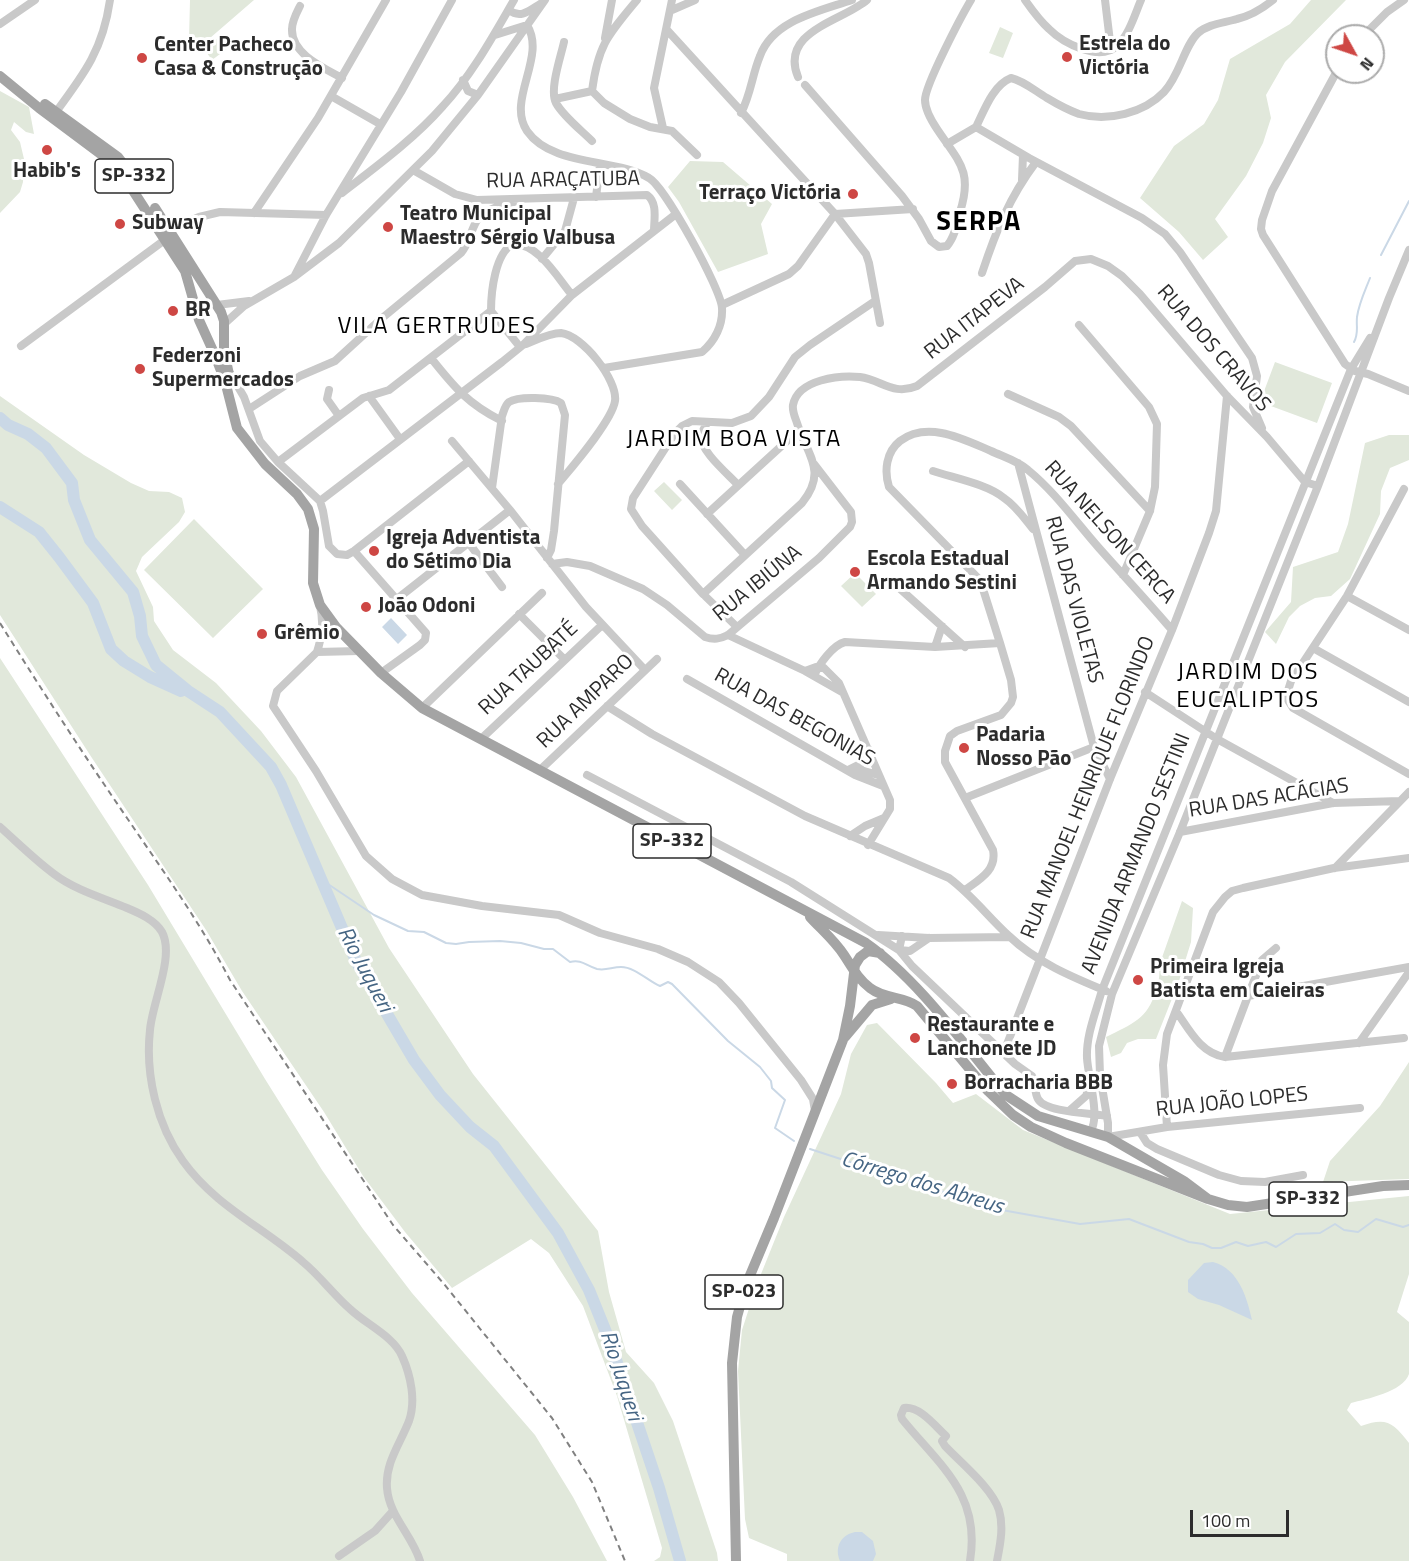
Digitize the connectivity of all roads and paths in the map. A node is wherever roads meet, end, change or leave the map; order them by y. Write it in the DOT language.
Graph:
graph roads {
  1 [pos="35,0"];
  2 [pos="110,0"];
  3 [pos="386,0"];
  4 [pos="452,0"];
  5 [pos="514,0"];
  6 [pos="545,0"];
  7 [pos="612,0"];
  8 [pos="637,0"];
  9 [pos="672,0"];
  10 [pos="696,0"];
  11 [pos="852,0"];
  12 [pos="867,0"];
  13 [pos="971,0"];
  14 [pos="1025,0"];
  15 [pos="1141,0"];
  16 [pos="1273,0"];
  17 [pos="1404,0"];
  18 [pos="1104,1"];
  19 [pos="300,6"];
  20 [pos="509,10"];
  21 [pos="672,10"];
  22 [pos="0,24"];
  23 [pos="1375,24"];
  24 [pos="527,25"];
  25 [pos="667,30"];
  26 [pos="495,35"];
  27 [pos="519,37"];
  28 [pos="605,41"];
  29 [pos="564,42"];
  30 [pos="1111,50"];
  31 [pos="533,51"];
  32 [pos="0,76"];
  33 [pos="798,76"];
  34 [pos="342,78"];
  35 [pos="463,80"];
  36 [pos="11,84"];
  37 [pos="1329,84"];
  38 [pos="805,86"];
  39 [pos="592,91"];
  40 [pos="478,95"];
  41 [pos="331,96"];
  42 [pos="555,99"];
  43 [pos="56,111"];
  44 [pos="741,113"];
  45 [pos="380,124"];
  46 [pos="976,127"];
  47 [pos="663,128"];
  48 [pos="592,141"];
  49 [pos="947,144"];
  50 [pos="697,155"];
  51 [pos="1023,155"];
  52 [pos="1036,162"];
  53 [pos="600,165"];
  54 [pos="412,170"];
  55 [pos="1022,180"];
  56 [pos="337,197"];
  57 [pos="596,197"];
  58 [pos="574,198"];
  59 [pos="519,200"];
  60 [pos="913,209"];
  61 [pos="254,213"];
  62 [pos="676,213"];
  63 [pos="326,214"];
  64 [pos="835,214"];
  65 [pos="654,231"];
  66 [pos="167,235"];
  67 [pos="309,247"];
  68 [pos="1409,250"];
  69 [pos="542,259"];
  70 [pos="311,265"];
  71 [pos="1069,265"];
  72 [pos="982,273"];
  73 [pos="294,277"];
  74 [pos="572,295"];
  75 [pos="253,301"];
  76 [pos="875,301"];
  77 [pos="216,305"];
  78 [pos="722,305"];
  79 [pos="491,311"];
  80 [pos="197,316"];
  81 [pos="1380,322"];
  82 [pos="880,323"];
  83 [pos="224,324"];
  84 [pos="1079,325"];
  85 [pos="202,329"];
  86 [pos="21,346"];
  87 [pos="521,346"];
  88 [pos="431,358"];
  89 [pos="1353,366"];
  90 [pos="604,368"];
  91 [pos="228,370"];
  92 [pos="1364,372"];
  93 [pos="329,390"];
  94 [pos="897,390"];
  95 [pos="1409,391"];
  96 [pos="460,394"];
  97 [pos="1008,394"];
  98 [pos="369,396"];
  99 [pos="1227,396"];
  100 [pos="249,409"];
  101 [pos="339,416"];
  102 [pos="502,421"];
  103 [pos="707,423"];
  104 [pos="799,430"];
  105 [pos="1267,437"];
  106 [pos="400,440"];
  107 [pos="452,441"];
  108 [pos="249,444"];
  109 [pos="561,457"];
  110 [pos="278,462"];
  111 [pos="469,462"];
  112 [pos="574,463"];
  113 [pos="1018,463"];
  114 [pos="814,464"];
  115 [pos="933,471"];
  116 [pos="1305,482"];
  117 [pos="558,484"];
  118 [pos="680,484"];
  119 [pos="738,485"];
  120 [pos="1318,486"];
  121 [pos="492,488"];
  122 [pos="1404,489"];
  123 [pos="320,501"];
  124 [pos="510,510"];
  125 [pos="1150,511"];
  126 [pos="707,514"];
  127 [pos="1035,532"];
  128 [pos="468,542"];
  129 [pos="354,551"];
  130 [pos="745,555"];
  131 [pos="549,561"];
  132 [pos="1123,575"];
  133 [pos="502,587"];
  134 [pos="898,587"];
  135 [pos="542,593"];
  136 [pos="703,594"];
  137 [pos="1347,596"];
  138 [pos="397,599"];
  139 [pos="320,604"];
  140 [pos="519,614"];
  141 [pos="602,626"];
  142 [pos="942,626"];
  143 [pos="737,627"];
  144 [pos="1172,630"];
  145 [pos="1409,630"];
  146 [pos="728,635"];
  147 [pos="1000,644"];
  148 [pos="965,646"];
  149 [pos="935,647"];
  150 [pos="1313,648"];
  151 [pos="359,651"];
  152 [pos="317,652"];
  153 [pos="828,657"];
  154 [pos="657,659"];
  155 [pos="565,660"];
  156 [pos="820,667"];
  157 [pos="645,670"];
  158 [pos="805,671"];
  159 [pos="381,673"];
  160 [pos="814,676"];
  161 [pos="829,678"];
  162 [pos="687,679"];
  163 [pos="1145,692"];
  164 [pos="1409,702"];
  165 [pos="607,706"];
  166 [pos="422,708"];
  167 [pos="1205,732"];
  168 [pos="481,739"];
  169 [pos="1217,739"];
  170 [pos="1095,747"];
  171 [pos="868,749"];
  172 [pos="851,769"];
  173 [pos="540,770"];
  174 [pos="1409,774"];
  175 [pos="588,775"];
  176 [pos="878,775"];
  177 [pos="1110,778"];
  178 [pos="884,786"];
  179 [pos="1409,792"];
  180 [pos="964,798"];
  181 [pos="1400,801"];
  182 [pos="1333,803"];
  183 [pos="884,818"];
  184 [pos="0,827"];
  185 [pos="1180,832"];
  186 [pos="850,836"];
  187 [pos="868,844"];
  188 [pos="1409,858"];
  189 [pos="1334,868"];
  190 [pos="965,890"];
  191 [pos="804,911"];
  192 [pos="876,935"];
  193 [pos="902,936"];
  194 [pos="912,936"];
  195 [pos="1009,937"];
  196 [pos="929,938"];
  197 [pos="835,943"];
  198 [pos="1276,948"];
  199 [pos="912,949"];
  200 [pos="899,950"];
  201 [pos="880,953"];
  202 [pos="1039,960"];
  203 [pos="912,966"];
  204 [pos="1409,966"];
  205 [pos="854,971"];
  206 [pos="1409,972"];
  207 [pos="1102,990"];
  208 [pos="1112,994"];
  209 [pos="1248,996"];
  210 [pos="896,998"];
  211 [pos="850,1006"];
  212 [pos="1176,1011"];
  213 [pos="1404,1038"];
  214 [pos="843,1040"];
  215 [pos="1359,1043"];
  216 [pos="1004,1052"];
  217 [pos="1225,1057"];
  218 [pos="1090,1084"];
  219 [pos="1360,1108"];
  220 [pos="1069,1111"];
  221 [pos="814,1112"];
  222 [pos="1094,1114"];
  223 [pos="1107,1116"];
  224 [pos="1167,1127"];
  225 [pos="1090,1132"];
  226 [pos="1140,1132"];
  227 [pos="1108,1137"];
  228 [pos="1095,1156"];
  229 [pos="1304,1175"];
  230 [pos="1409,1185"];
  231 [pos="1208,1199"];
  232 [pos="393,1511"];
  233 [pos="339,1556"];
  234 [pos="420,1561"];
  235 [pos="736,1561"];
  236 [pos="970,1561"];
  237 [pos="997,1561"];
  1 -- 22 [label="street"];
  2 -- 43 [label="street"];
  3 -- 34 [label="street"];
  4 -- 45 [label="street"];
  5 -- 20 [label="street"];
  6 -- 20 [label="street"];
  6 -- 24 [label="street"];
  7 -- 28 [label="street"];
  8 -- 28 [label="street"];
  9 -- 21 [label="street"];
  10 -- 21 [label="street"];
  11 -- 44 [label="street"];
  12 -- 33 [label="street"];
  13 -- 49 [label="street"];
  14 -- 30 [label="street"];
  15 -- 30 [label="street"];
  16 -- 46 [label="street"];
  17 -- 23 [label="street"];
  18 -- 30 [label="street"];
  19 -- 34 [label="street"];
  20 -- 26 [label="street"];
  21 -- 25 [label="street"];
  24 -- 26 [label="street"];
  24 -- 27 [label="street"];
  24 -- 31 [label="street"];
  25 -- 44 [label="street"];
  25 -- 47 [label="street"];
  26 -- 35 [label="street"];
  27 -- 31 [label="street"];
  27 -- 40 [label="street"];
  28 -- 39 [label="street"];
  29 -- 42 [label="street"];
  31 -- 53 [label="street"];
  32 -- 36 [label="main road, SP-332"];
  34 -- 41 [label="street"];
  35 -- 40 [label="street"];
  35 -- 56 [label="street"];
  36 -- 43 [label="main road, SP-332"];
  36 -- 66 [label="main road, SP-332"];
  37 -- 89 [label="street"];
  38 -- 60 [label="street"];
  39 -- 42 [label="street"];
  39 -- 47 [label="street"];
  40 -- 54 [label="street"];
  41 -- 45 [label="street"];
  41 -- 61 [label="street"];
  42 -- 48 [label="street"];
  43 -- 66 [label="main road, SP-332"];
  44 -- 64 [label="street"];
  45 -- 56 [label="street"];
  46 -- 49 [label="street"];
  46 -- 51 [label="street"];
  47 -- 50 [label="street"];
  49 -- 60 [label="street"];
  51 -- 52 [label="street"];
  51 -- 55 [label="street"];
  52 -- 55 [label="street"];
  52 -- 105 [label="street"];
  53 -- 57 [label="street"];
  53 -- 62 [label="street"];
  54 -- 59 [label="street, RUA ARAÇATUBA"];
  54 -- 70 [label="street"];
  55 -- 72 [label="street"];
  56 -- 63 [label="street"];
  57 -- 58 [label="street, RUA ARAÇATUBA"];
  57 -- 65 [label="street, RUA ARAÇATUBA"];
  58 -- 59 [label="street, RUA ARAÇATUBA"];
  58 -- 69 [label="street"];
  59 -- 100 [label="street"];
  60 -- 64 [label="street"];
  61 -- 63 [label="street"];
  61 -- 66 [label="street"];
  62 -- 65 [label="street"];
  62 -- 78 [label="street"];
  63 -- 67 [label="street"];
  64 -- 76 [label="street"];
  64 -- 78 [label="street"];
  65 -- 74 [label="street"];
  66 -- 77 [label="main road, SP-332"];
  66 -- 80 [label="main road, SP-332"];
  66 -- 86 [label="street"];
  67 -- 70 [label="street"];
  67 -- 73 [label="street"];
  68 -- 81 [label="street"];
  69 -- 74 [label="street"];
  69 -- 79 [label="street"];
  70 -- 73 [label="street"];
  71 -- 94 [label="street, RUA ITAPEVA"];
  71 -- 99 [label="street, RUA DOS CRAVOS"];
  73 -- 75 [label="street"];
  74 -- 87 [label="street"];
  75 -- 77 [label="street"];
  75 -- 83 [label="street"];
  76 -- 82 [label="street"];
  76 -- 103 [label="street"];
  77 -- 80 [label="main road"];
  77 -- 83 [label="main road, SP-332"];
  78 -- 90 [label="street"];
  79 -- 87 [label="street"];
  79 -- 88 [label="street"];
  80 -- 85 [label="main road, SP-332"];
  81 -- 89 [label="street, AVENIDA ARMANDO SESTINI"];
  81 -- 92 [label="street, AVENIDA ARMANDO SESTINI"];
  83 -- 85 [label="main road"];
  83 -- 91 [label="main road, SP-332"];
  84 -- 125 [label="street"];
  85 -- 108 [label="main road, SP-332"];
  87 -- 90 [label="street"];
  87 -- 96 [label="street"];
  88 -- 96 [label="street"];
  88 -- 98 [label="street"];
  89 -- 92 [label="street"];
  89 -- 116 [label="street, AVENIDA ARMANDO SESTINI"];
  90 -- 112 [label="street"];
  91 -- 100 [label="street"];
  91 -- 108 [label="main road, SP-332"];
  92 -- 95 [label="street"];
  92 -- 120 [label="street, AVENIDA ARMANDO SESTINI"];
  93 -- 101 [label="street"];
  94 -- 104 [label="street, RUA IBIÚNA"];
  96 -- 102 [label="street"];
  96 -- 106 [label="street"];
  97 -- 125 [label="street"];
  98 -- 101 [label="street"];
  98 -- 106 [label="street"];
  99 -- 105 [label="street, RUA DOS CRAVOS"];
  99 -- 144 [label="street, RUA MANOEL HENRIQUE FLORINDO"];
  100 -- 110 [label="street"];
  101 -- 110 [label="street"];
  102 -- 109 [label="street"];
  102 -- 121 [label="street"];
  103 -- 119 [label="street"];
  103 -- 136 [label="street"];
  104 -- 114 [label="street, RUA IBIÚNA"];
  104 -- 119 [label="street"];
  105 -- 116 [label="street, RUA DOS CRAVOS"];
  106 -- 123 [label="street"];
  107 -- 111 [label="street"];
  108 -- 139 [label="main road, SP-332"];
  109 -- 112 [label="street"];
  109 -- 117 [label="street"];
  110 -- 123 [label="street"];
  111 -- 121 [label="street"];
  111 -- 129 [label="street"];
  112 -- 117 [label="street"];
  113 -- 127 [label="street, RUA DAS VIOLETAS"];
  113 -- 132 [label="street, RUA NELSON CERCA"];
  113 -- 147 [label="street, RUA NELSON CERCA"];
  114 -- 130 [label="street"];
  114 -- 143 [label="street, RUA IBIÚNA"];
  115 -- 127 [label="street"];
  116 -- 120 [label="street"];
  116 -- 167 [label="street, AVENIDA ARMANDO SESTINI"];
  117 -- 131 [label="street"];
  118 -- 126 [label="street"];
  119 -- 126 [label="street"];
  120 -- 169 [label="street, AVENIDA ARMANDO SESTINI"];
  121 -- 124 [label="street"];
  122 -- 137 [label="street"];
  123 -- 129 [label="street"];
  124 -- 128 [label="street"];
  124 -- 131 [label="street"];
  125 -- 132 [label="street"];
  126 -- 130 [label="street"];
  127 -- 170 [label="street, RUA DAS VIOLETAS"];
  128 -- 133 [label="street"];
  128 -- 138 [label="street"];
  129 -- 138 [label="street"];
  130 -- 136 [label="street"];
  131 -- 141 [label="street"];
  131 -- 146 [label="street, RUA IBIÚNA"];
  132 -- 144 [label="street, RUA NELSON CERCA"];
  134 -- 142 [label="street"];
  135 -- 140 [label="street"];
  136 -- 143 [label="street"];
  137 -- 145 [label="street"];
  137 -- 150 [label="street"];
  138 -- 159 [label="street"];
  139 -- 151 [label="main road, SP-332"];
  139 -- 152 [label="street"];
  140 -- 155 [label="street"];
  140 -- 166 [label="street"];
  141 -- 155 [label="street, RUA TAUBATÉ"];
  141 -- 157 [label="street"];
  142 -- 148 [label="street"];
  142 -- 149 [label="street"];
  143 -- 146 [label="street, RUA IBIÚNA"];
  144 -- 163 [label="street, RUA MANOEL HENRIQUE FLORINDO"];
  146 -- 158 [label="street"];
  147 -- 148 [label="street"];
  147 -- 180 [label="street, RUA NELSON CERCA"];
  148 -- 149 [label="street"];
  149 -- 153 [label="street"];
  150 -- 164 [label="street"];
  150 -- 174 [label="street"];
  151 -- 152 [label="street"];
  151 -- 159 [label="main road, SP-332"];
  152 -- 221 [label="street"];
  153 -- 156 [label="street"];
  153 -- 161 [label="street"];
  154 -- 157 [label="street, RUA AMPARO"];
  155 -- 168 [label="street, RUA TAUBATÉ"];
  156 -- 158 [label="street"];
  156 -- 160 [label="street"];
  156 -- 161 [label="street"];
  157 -- 165 [label="street, RUA AMPARO"];
  158 -- 160 [label="street"];
  159 -- 166 [label="main road, SP-332"];
  160 -- 161 [label="street"];
  161 -- 171 [label="street"];
  162 -- 172 [label="street, RUA DAS BEGONIAS"];
  163 -- 167 [label="street"];
  163 -- 177 [label="street, RUA MANOEL HENRIQUE FLORINDO"];
  165 -- 173 [label="street, RUA AMPARO"];
  165 -- 186 [label="street"];
  166 -- 168 [label="main road, SP-332"];
  167 -- 169 [label="street"];
  167 -- 207 [label="street, AVENIDA ARMANDO SESTINI"];
  168 -- 173 [label="main road, SP-332"];
  169 -- 182 [label="street"];
  169 -- 185 [label="street, AVENIDA ARMANDO SESTINI"];
  170 -- 177 [label="street, RUA DAS VIOLETAS"];
  170 -- 180 [label="street"];
  171 -- 172 [label="street"];
  171 -- 176 [label="street"];
  172 -- 176 [label="street, RUA DAS BEGONIAS"];
  172 -- 178 [label="street, RUA DAS BEGONIAS"];
  173 -- 191 [label="main road, SP-332"];
  175 -- 192 [label="street"];
  176 -- 178 [label="street"];
  177 -- 202 [label="street, RUA MANOEL HENRIQUE FLORINDO"];
  178 -- 183 [label="street"];
  179 -- 181 [label="street"];
  180 -- 190 [label="street, RUA NELSON CERCA"];
  181 -- 182 [label="street, RUA DAS ACÁCIAS"];
  181 -- 189 [label="street"];
  182 -- 185 [label="street, RUA DAS ACÁCIAS"];
  183 -- 186 [label="street"];
  183 -- 187 [label="street"];
  184 -- 232 [label="street"];
  185 -- 208 [label="street, AVENIDA ARMANDO SESTINI"];
  186 -- 187 [label="street"];
  187 -- 190 [label="street"];
  188 -- 189 [label="street"];
  189 -- 212 [label="street"];
  190 -- 195 [label="street"];
  191 -- 197 [label="main road, SP-332"];
  191 -- 201 [label="main road, SP-332"];
  192 -- 193 [label="street"];
  192 -- 200 [label="street"];
  193 -- 194 [label="street"];
  193 -- 200 [label="street"];
  194 -- 196 [label="street"];
  194 -- 199 [label="street"];
  195 -- 196 [label="street"];
  195 -- 202 [label="street"];
  196 -- 199 [label="street"];
  197 -- 205 [label="main road, SP-332"];
  197 -- 211 [label="main road"];
  198 -- 209 [label="street"];
  199 -- 200 [label="street"];
  199 -- 203 [label="street"];
  200 -- 203 [label="street"];
  201 -- 205 [label="main road"];
  201 -- 225 [label="main road, SP-332"];
  202 -- 207 [label="street"];
  202 -- 216 [label="street, RUA MANOEL HENRIQUE FLORINDO"];
  203 -- 216 [label="street"];
  204 -- 209 [label="street"];
  205 -- 210 [label="main road, SP-332"];
  205 -- 211 [label="main road, SP-023"];
  206 -- 215 [label="street"];
  207 -- 208 [label="street"];
  207 -- 218 [label="street, AVENIDA ARMANDO SESTINI"];
  208 -- 223 [label="street, AVENIDA ARMANDO SESTINI"];
  209 -- 217 [label="street"];
  210 -- 214 [label="main road, SP-023"];
  210 -- 228 [label="main road, SP-332"];
  211 -- 214 [label="main road, SP-023"];
  212 -- 217 [label="street"];
  212 -- 224 [label="street"];
  213 -- 215 [label="street"];
  214 -- 221 [label="main road, SP-023"];
  215 -- 217 [label="street"];
  216 -- 220 [label="street"];
  218 -- 220 [label="street"];
  218 -- 222 [label="street, AVENIDA ARMANDO SESTINI"];
  219 -- 224 [label="street, RUA JOÃO LOPES"];
  220 -- 222 [label="street"];
  221 -- 235 [label="main road, SP-023"];
  222 -- 223 [label="street"];
  222 -- 225 [label="street, AVENIDA ARMANDO SESTINI"];
  223 -- 227 [label="street, AVENIDA ARMANDO SESTINI"];
  224 -- 226 [label="street, RUA JOÃO LOPES"];
  225 -- 227 [label="main road, SP-332"];
  226 -- 227 [label="street, RUA JOÃO LOPES"];
  226 -- 229 [label="street"];
  227 -- 228 [label="main road"];
  227 -- 231 [label="main road, SP-332"];
  228 -- 231 [label="main road, SP-332"];
  230 -- 231 [label="main road, SP-332"];
  232 -- 233 [label="street"];
  232 -- 234 [label="street"];
  236 -- 237 [label="street"];
}
